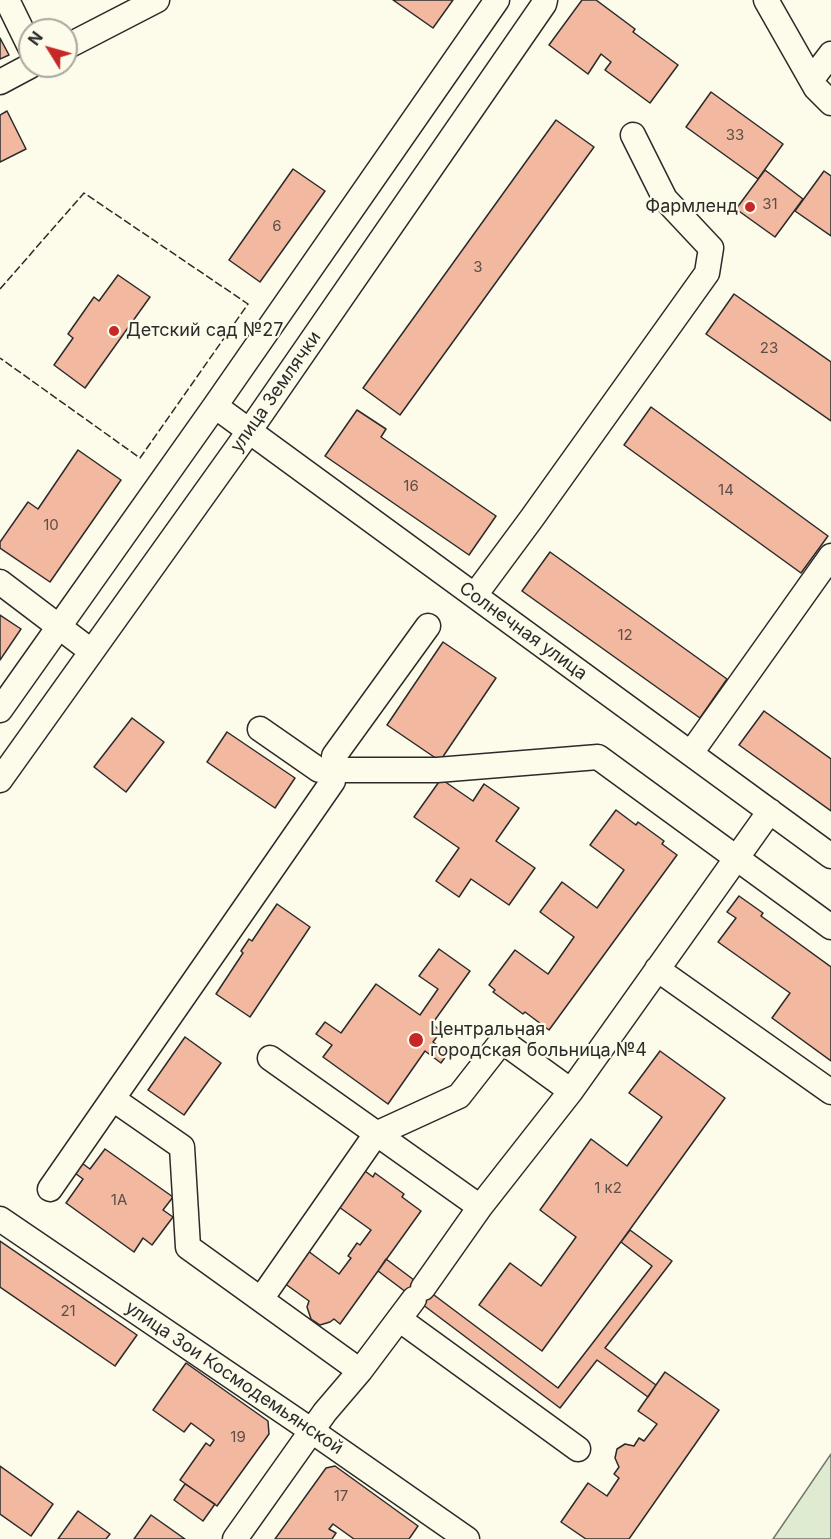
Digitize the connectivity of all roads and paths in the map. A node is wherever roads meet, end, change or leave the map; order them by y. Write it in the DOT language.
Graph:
graph roads {
  1 [pos="7,0"];
  2 [pos="157,0"];
  3 [pos="497,0"];
  4 [pos="545,0"];
  5 [pos="766,0"];
  6 [pos="18,22"];
  7 [pos="78,41"];
  8 [pos="831,54"];
  9 [pos="18,72"];
  10 [pos="812,80"];
  11 [pos="0,81"];
  12 [pos="831,103"];
  13 [pos="633,135"];
  14 [pos="215,406"];
  15 [pos="250,430"];
  16 [pos="831,556"];
  17 [pos="0,582"];
  18 [pos="475,595"];
  19 [pos="428,626"];
  20 [pos="60,627"];
  21 [pos="92,651"];
  22 [pos="0,710"];
  23 [pos="260,729"];
  24 [pos="691,753"];
  25 [pos="334,770"];
  26 [pos="0,780"];
  27 [pos="770,811"];
  28 [pos="831,856"];
  29 [pos="737,857"];
  30 [pos="831,927"];
  31 [pos="657,969"];
  32 [pos="270,1058"];
  33 [pos="571,1091"];
  34 [pos="831,1092"];
  35 [pos="113,1099"];
  36 [pos="376,1134"];
  37 [pos="50,1189"];
  38 [pos="480,1207"];
  39 [pos="0,1219"];
  40 [pos="261,1299"];
  41 [pos="399,1319"];
  42 [pos="360,1371"];
  43 [pos="318,1421"];
  44 [pos="578,1449"];
  45 [pos="235,1539"];
  46 [pos="467,1539"];
  1 -- 6 [label="street"];
  2 -- 7 [label="street"];
  3 -- 14 [label="street"];
  4 -- 15 [label="street, улица Землячки"];
  5 -- 10 [label="street"];
  8 -- 10 [label="street"];
  9 -- 11 [label="street"];
  10 -- 12 [label="street"];
  13 -- 18 [label="street"];
  14 -- 15 [label="street, Солнечная улица"];
  14 -- 20 [label="street"];
  15 -- 18 [label="street, Солнечная улица"];
  15 -- 21 [label="street, улица Землячки"];
  16 -- 24 [label="street"];
  17 -- 20 [label="street"];
  18 -- 24 [label="street, Солнечная улица"];
  19 -- 25 [label="street"];
  20 -- 21 [label="street"];
  20 -- 22 [label="street"];
  21 -- 26 [label="street, улица Землячки"];
  23 -- 25 [label="street"];
  24 -- 27 [label="street, Солнечная улица"];
  25 -- 29 [label="street"];
  25 -- 35 [label="street"];
  27 -- 28 [label="street, Солнечная улица"];
  27 -- 29 [label="street"];
  29 -- 30 [label="street"];
  29 -- 31 [label="street"];
  31 -- 33 [label="street"];
  31 -- 34 [label="street"];
  32 -- 36 [label="street"];
  33 -- 36 [label="street"];
  33 -- 38 [label="street"];
  35 -- 37 [label="street"];
  35 -- 40 [label="street"];
  36 -- 38 [label="street"];
  36 -- 40 [label="street"];
  38 -- 41 [label="street"];
  39 -- 43 [label="street, улица Зои Космодемьянской"];
  40 -- 42 [label="street"];
  41 -- 42 [label="street"];
  41 -- 44 [label="street"];
  42 -- 43 [label="street"];
  43 -- 45 [label="street"];
  43 -- 46 [label="street, улица Зои Космодемьянской"];
}
